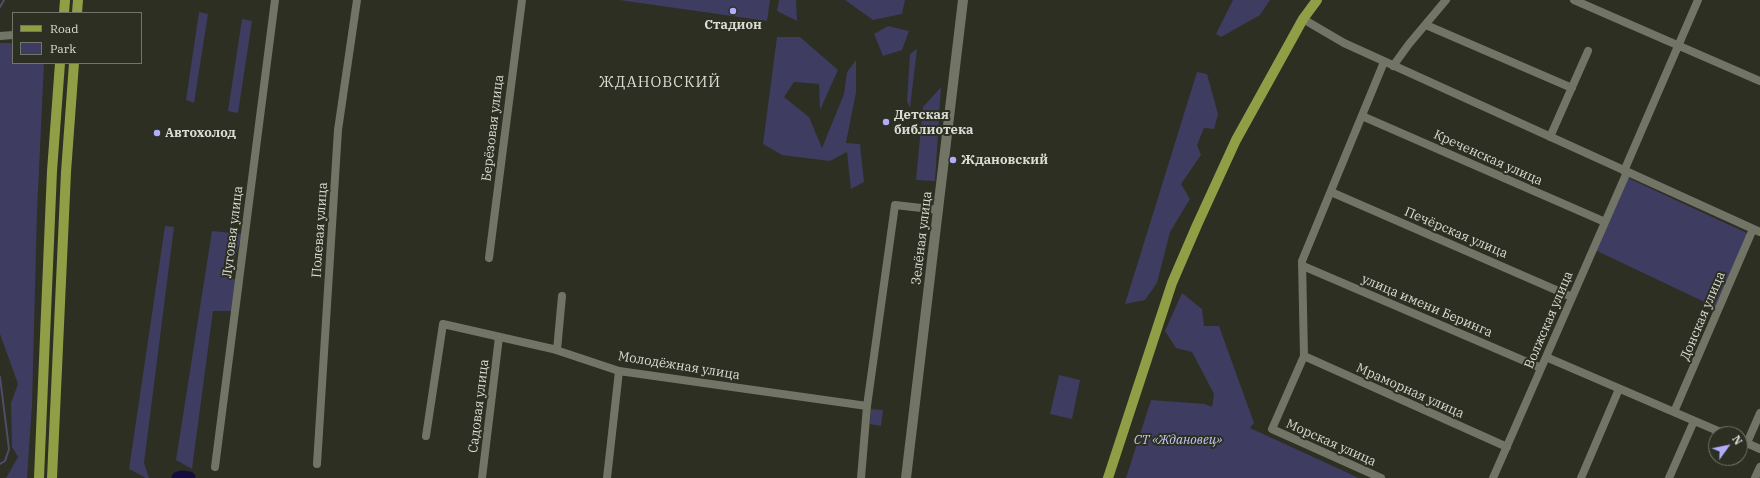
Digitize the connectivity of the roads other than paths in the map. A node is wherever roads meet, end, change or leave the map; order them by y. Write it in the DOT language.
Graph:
graph roads {
  1 [pos="63,0"];
  2 [pos="78,0"];
  3 [pos="275,0"];
  4 [pos="357,0"];
  5 [pos="522,0"];
  6 [pos="963,0"];
  7 [pos="1316,0"];
  8 [pos="1446,0"];
  9 [pos="1574,0"];
  10 [pos="1698,0"];
  11 [pos="59,12"];
  12 [pos="64,12"];
  13 [pos="77,12"];
  14 [pos="1303,19"];
  15 [pos="1426,24"];
  16 [pos="12,35"];
  17 [pos="0,36"];
  18 [pos="1679,47"];
  19 [pos="1588,51"];
  20 [pos="1384,62"];
  21 [pos="56,64"];
  22 [pos="60,64"];
  23 [pos="74,64"];
  24 [pos="1393,66"];
  25 [pos="1760,81"];
  26 [pos="1572,88"];
  27 [pos="58,90"];
  28 [pos="1362,116"];
  29 [pos="1550,137"];
  30 [pos="1625,171"];
  31 [pos="1330,192"];
  32 [pos="938,210"];
  33 [pos="1604,222"];
  34 [pos="1757,230"];
  35 [pos="489,258"];
  36 [pos="1303,266"];
  37 [pos="562,296"];
  38 [pos="1572,297"];
  39 [pos="500,337"];
  40 [pos="557,350"];
  41 [pos="1304,356"];
  42 [pos="1546,357"];
  43 [pos="1541,368"];
  44 [pos="619,371"];
  45 [pos="1619,388"];
  46 [pos="867,406"];
  47 [pos="1674,412"];
  48 [pos="1760,413"];
  49 [pos="1694,421"];
  50 [pos="1708,427"];
  51 [pos="1748,433"];
  52 [pos="426,436"];
  53 [pos="1748,444"];
  54 [pos="1507,447"];
  55 [pos="1760,449"];
  56 [pos="317,464"];
  57 [pos="215,467"];
  58 [pos="1760,467"];
  59 [pos="40,473"];
  60 [pos="52,473"];
  61 [pos="482,478"];
  62 [pos="607,478"];
  63 [pos="862,478"];
  64 [pos="906,478"];
  65 [pos="1108,478"];
  66 [pos="1381,478"];
  67 [pos="1493,478"];
  68 [pos="1581,478"];
  69 [pos="1669,478"];
  70 [pos="1755,478"];
  1 -- 11 [label="street"];
  1 -- 12 [label="main road"];
  2 -- 13 [label="main road"];
  3 -- 57 [label="street, Луговая улица"];
  4 -- 56 [label="street, Полевая улица"];
  5 -- 35 [label="street, Берёзовая улица"];
  6 -- 32 [label="street, Зелёная улица"];
  7 -- 14 [label="main road"];
  8 -- 15 [label="street"];
  9 -- 18 [label="street"];
  10 -- 18 [label="street, Волжская улица"];
  14 -- 20 [label="street"];
  14 -- 65 [label="main road"];
  15 -- 24 [label="street"];
  15 -- 26 [label="street"];
  16 -- 17 [label="street"];
  18 -- 25 [label="street"];
  18 -- 30 [label="street, Волжская улица"];
  19 -- 26 [label="street"];
  20 -- 24 [label="street"];
  20 -- 28 [label="street"];
  21 -- 27 [label="street"];
  22 -- 27 [label="main road"];
  23 -- 60 [label="main road"];
  24 -- 29 [label="street"];
  26 -- 29 [label="street"];
  27 -- 59 [label="main road"];
  28 -- 31 [label="street"];
  28 -- 33 [label="street, Креченская улица"];
  29 -- 30 [label="street"];
  30 -- 33 [label="street, Волжская улица"];
  30 -- 34 [label="street"];
  31 -- 36 [label="street"];
  31 -- 38 [label="street, Печёрская улица"];
  32 -- 46 [label="street"];
  32 -- 64 [label="street, Зелёная улица"];
  33 -- 38 [label="street, Волжская улица"];
  34 -- 47 [label="street, Донская улица"];
  36 -- 41 [label="street"];
  36 -- 43 [label="street, улица имени Беринга"];
  37 -- 40 [label="street"];
  38 -- 42 [label="street, Волжская улица"];
  39 -- 40 [label="street, Молодёжная улица"];
  39 -- 52 [label="street, Молодёжная улица"];
  39 -- 61 [label="street, Садовая улица"];
  40 -- 44 [label="street, Молодёжная улица"];
  41 -- 54 [label="street, Мраморная улица"];
  41 -- 66 [label="street, Морская улица"];
  42 -- 43 [label="street, Волжская улица"];
  42 -- 45 [label="street"];
  43 -- 54 [label="street, Волжская улица"];
  44 -- 46 [label="street, Молодёжная улица"];
  44 -- 62 [label="street"];
  45 -- 47 [label="street"];
  45 -- 68 [label="street"];
  46 -- 63 [label="street"];
  47 -- 49 [label="street"];
  48 -- 51 [label="street"];
  49 -- 50 [label="street"];
  49 -- 69 [label="street"];
  53 -- 55 [label="street"];
  54 -- 67 [label="street, Волжская улица"];
  58 -- 70 [label="street"];
}
